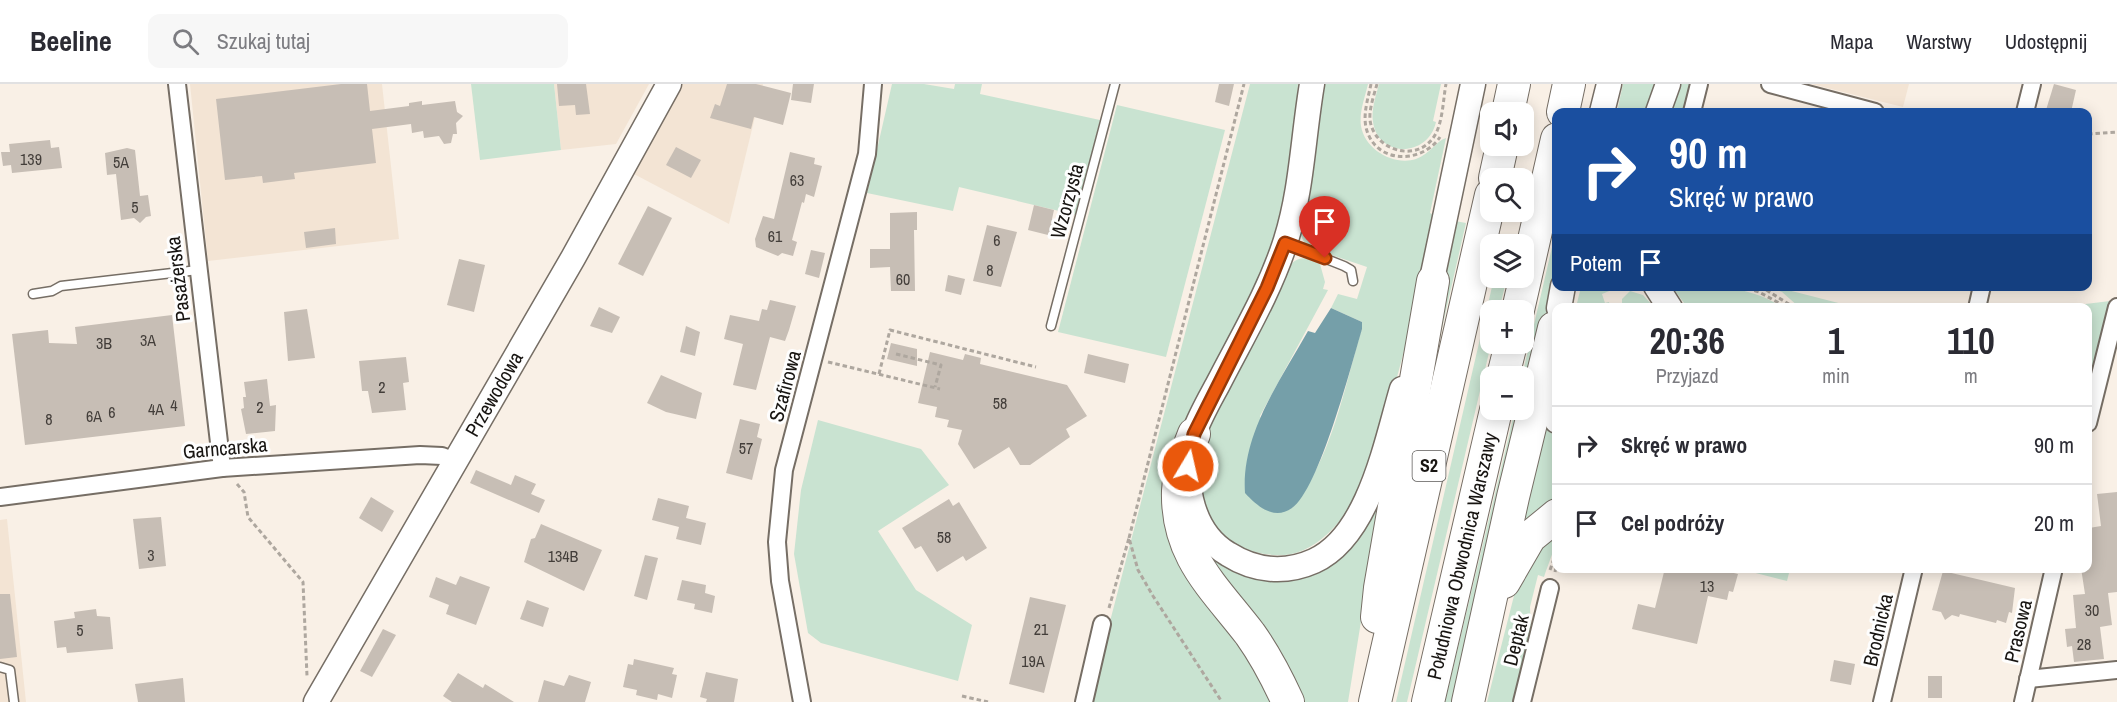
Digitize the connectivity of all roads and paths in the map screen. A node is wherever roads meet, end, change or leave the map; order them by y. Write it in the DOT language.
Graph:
graph roads {
  1 [pos="177,84"];
  2 [pos="669,84"];
  3 [pos="873,84"];
  4 [pos="1114,84"];
  5 [pos="1244,84"];
  6 [pos="1306,84"];
  7 [pos="1312,84"];
  8 [pos="1371,84"];
  9 [pos="1377,84"];
  10 [pos="1446,84"];
  11 [pos="1452,84"];
  12 [pos="1473,84"];
  13 [pos="1514,84"];
  14 [pos="1569,84"];
  15 [pos="1609,84"];
  16 [pos="1664,84"];
  17 [pos="1668,84"];
  18 [pos="1699,84"];
  19 [pos="1770,84"];
  20 [pos="2032,84"];
  21 [pos="1510,102"];
  22 [pos="1564,108"];
  23 [pos="1603,108"];
  24 [pos="1658,108"];
  25 [pos="1659,108"];
  26 [pos="1693,108"];
  27 [pos="1860,108"];
  28 [pos="2026,108"];
  29 [pos="1307,111"];
  30 [pos="2117,132"];
  31 [pos="2092,134"];
  32 [pos="1552,161"];
  33 [pos="1485,222"];
  34 [pos="1285,243"];
  35 [pos="198,270"];
  36 [pos="1353,281"];
  37 [pos="1433,281"];
  38 [pos="1759,291"];
  39 [pos="1768,291"];
  40 [pos="33,294"];
  41 [pos="1520,300"];
  42 [pos="1779,303"];
  43 [pos="1788,303"];
  44 [pos="2117,307"];
  45 [pos="1051,326"];
  46 [pos="1552,337"];
  47 [pos="896,354"];
  48 [pos="1036,367"];
  49 [pos="853,368"];
  50 [pos="879,374"];
  51 [pos="935,387"];
  52 [pos="940,389"];
  53 [pos="2092,407"];
  54 [pos="1494,420"];
  55 [pos="1194,434"];
  56 [pos="455,461"];
  57 [pos="222,468"];
  58 [pos="0,497"];
  59 [pos="1552,518"];
  60 [pos="1129,538"];
  61 [pos="1552,566"];
  62 [pos="1913,573"];
  63 [pos="2053,573"];
  64 [pos="1550,588"];
  65 [pos="1102,624"];
  66 [pos="1480,648"];
  67 [pos="0,667"];
  68 [pos="2117,670"];
  69 [pos="2028,679"];
  70 [pos="962,696"];
  71 [pos="318,699"];
  72 [pos="14,702"];
  73 [pos="802,702"];
  74 [pos="988,702"];
  75 [pos="1084,702"];
  76 [pos="1222,702"];
  77 [pos="1288,702"];
  78 [pos="1369,702"];
  79 [pos="1376,702"];
  80 [pos="1428,702"];
  81 [pos="1468,702"];
  82 [pos="1522,702"];
  83 [pos="1882,702"];
  84 [pos="2023,702"];
  1 -- 35 [label="street, Pasażerska"];
  2 -- 56 [label="main road, Przewodowa"];
  3 -- 73 [label="street, Szafirowa"];
  4 -- 45 [label="lane, Wzorzysta"];
  5 -- 60 [label="path"];
  6 -- 29 [label="main road"];
  7 -- 29 [label="main road"];
  8 -- 11 [label="path"];
  9 -- 10 [label="path"];
  12 -- 37 [label="main road"];
  13 -- 21 [label="highway"];
  14 -- 22 [label="highway"];
  15 -- 23 [label="main road"];
  16 -- 24 [label="main road"];
  17 -- 25 [label="main road"];
  18 -- 26 [label="street"];
  19 -- 27 [label="street"];
  20 -- 28 [label="street"];
  29 -- 34 [label="main road"];
  30 -- 31 [label="path"];
  32 -- 41 [label="highway"];
  33 -- 79 [label="highway, S2"];
  34 -- 36 [label="lane"];
  34 -- 55 [label="main road"];
  35 -- 40 [label="lane"];
  35 -- 57 [label="street, Pasażerska"];
  37 -- 55 [label="main road"];
  37 -- 78 [label="highway"];
  38 -- 42 [label="path"];
  39 -- 43 [label="path"];
  44 -- 53 [label="street"];
  46 -- 66 [label="highway"];
  47 -- 51 [label="path"];
  48 -- 50 [label="path"];
  49 -- 50 [label="path"];
  50 -- 51 [label="path"];
  51 -- 52 [label="path"];
  54 -- 80 [label="highway, Południowa Obwodnica Warszawy"];
  55 -- 77 [label="highway"];
  56 -- 57 [label="street, Garncarska"];
  56 -- 71 [label="main road, Przewodowa"];
  57 -- 58 [label="street, Garncarska"];
  57 -- 71 [label="path"];
  59 -- 66 [label="highway"];
  60 -- 65 [label="path"];
  60 -- 76 [label="path"];
  61 -- 64 [label="path"];
  62 -- 83 [label="street, Brodnicka"];
  63 -- 69 [label="street, Prasowa"];
  64 -- 82 [label="street, Deptak"];
  65 -- 75 [label="street"];
  66 -- 81 [label="highway"];
  67 -- 72 [label="lane"];
  68 -- 69 [label="street"];
  69 -- 84 [label="street, Prasowa"];
  70 -- 74 [label="path"];
}
